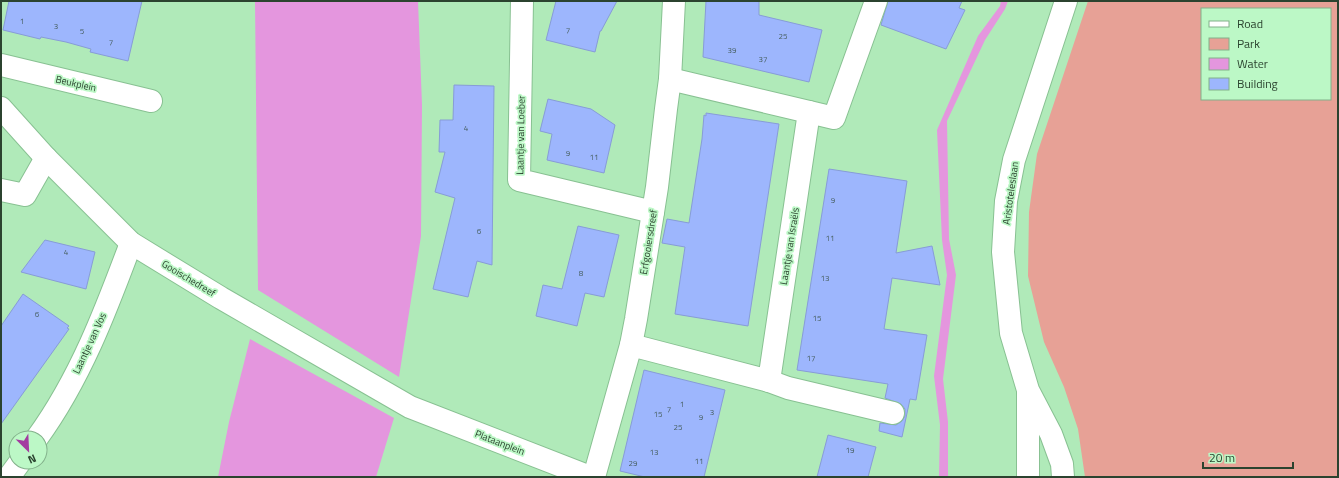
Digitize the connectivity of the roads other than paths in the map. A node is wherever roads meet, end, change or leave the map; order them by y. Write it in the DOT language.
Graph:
graph roads {
  1 [pos="522,1"];
  2 [pos="674,1"];
  3 [pos="876,1"];
  4 [pos="1066,1"];
  5 [pos="1,65"];
  6 [pos="670,79"];
  7 [pos="151,101"];
  8 [pos="1,108"];
  9 [pos="810,112"];
  10 [pos="46,158"];
  11 [pos="1,190"];
  12 [pos="653,212"];
  13 [pos="131,242"];
  14 [pos="631,345"];
  15 [pos="769,381"];
  16 [pos="1028,390"];
  17 [pos="410,407"];
  18 [pos="893,413"];
  19 [pos="42,430"];
  20 [pos="590,477"];
  21 [pos="594,477"];
  22 [pos="1028,477"];
  23 [pos="1063,477"];
  1 -- 12 [label="street, Laantje van Loeber"];
  2 -- 6 [label="street, Erfgooiersdreef"];
  3 -- 9 [label="street"];
  4 -- 16 [label="street, Aristoteleslaan"];
  5 -- 7 [label="street, Beukplein"];
  6 -- 9 [label="street"];
  6 -- 12 [label="street, Erfgooiersdreef"];
  8 -- 10 [label="street, Gooischedreef"];
  9 -- 15 [label="street, Laantje van Israëls"];
  10 -- 11 [label="street"];
  10 -- 13 [label="street, Gooischedreef"];
  12 -- 14 [label="street, Erfgooiersdreef"];
  13 -- 17 [label="street, Gooischedreef"];
  13 -- 19 [label="street, Laantje van Vos"];
  14 -- 15 [label="street"];
  14 -- 21 [label="street, Erfgooiersdreef"];
  15 -- 18 [label="street"];
  16 -- 22 [label="street, Aristoteleslaan"];
  16 -- 23 [label="street, Aristoteleslaan"];
  17 -- 20 [label="street, Plataanplein"];
}
